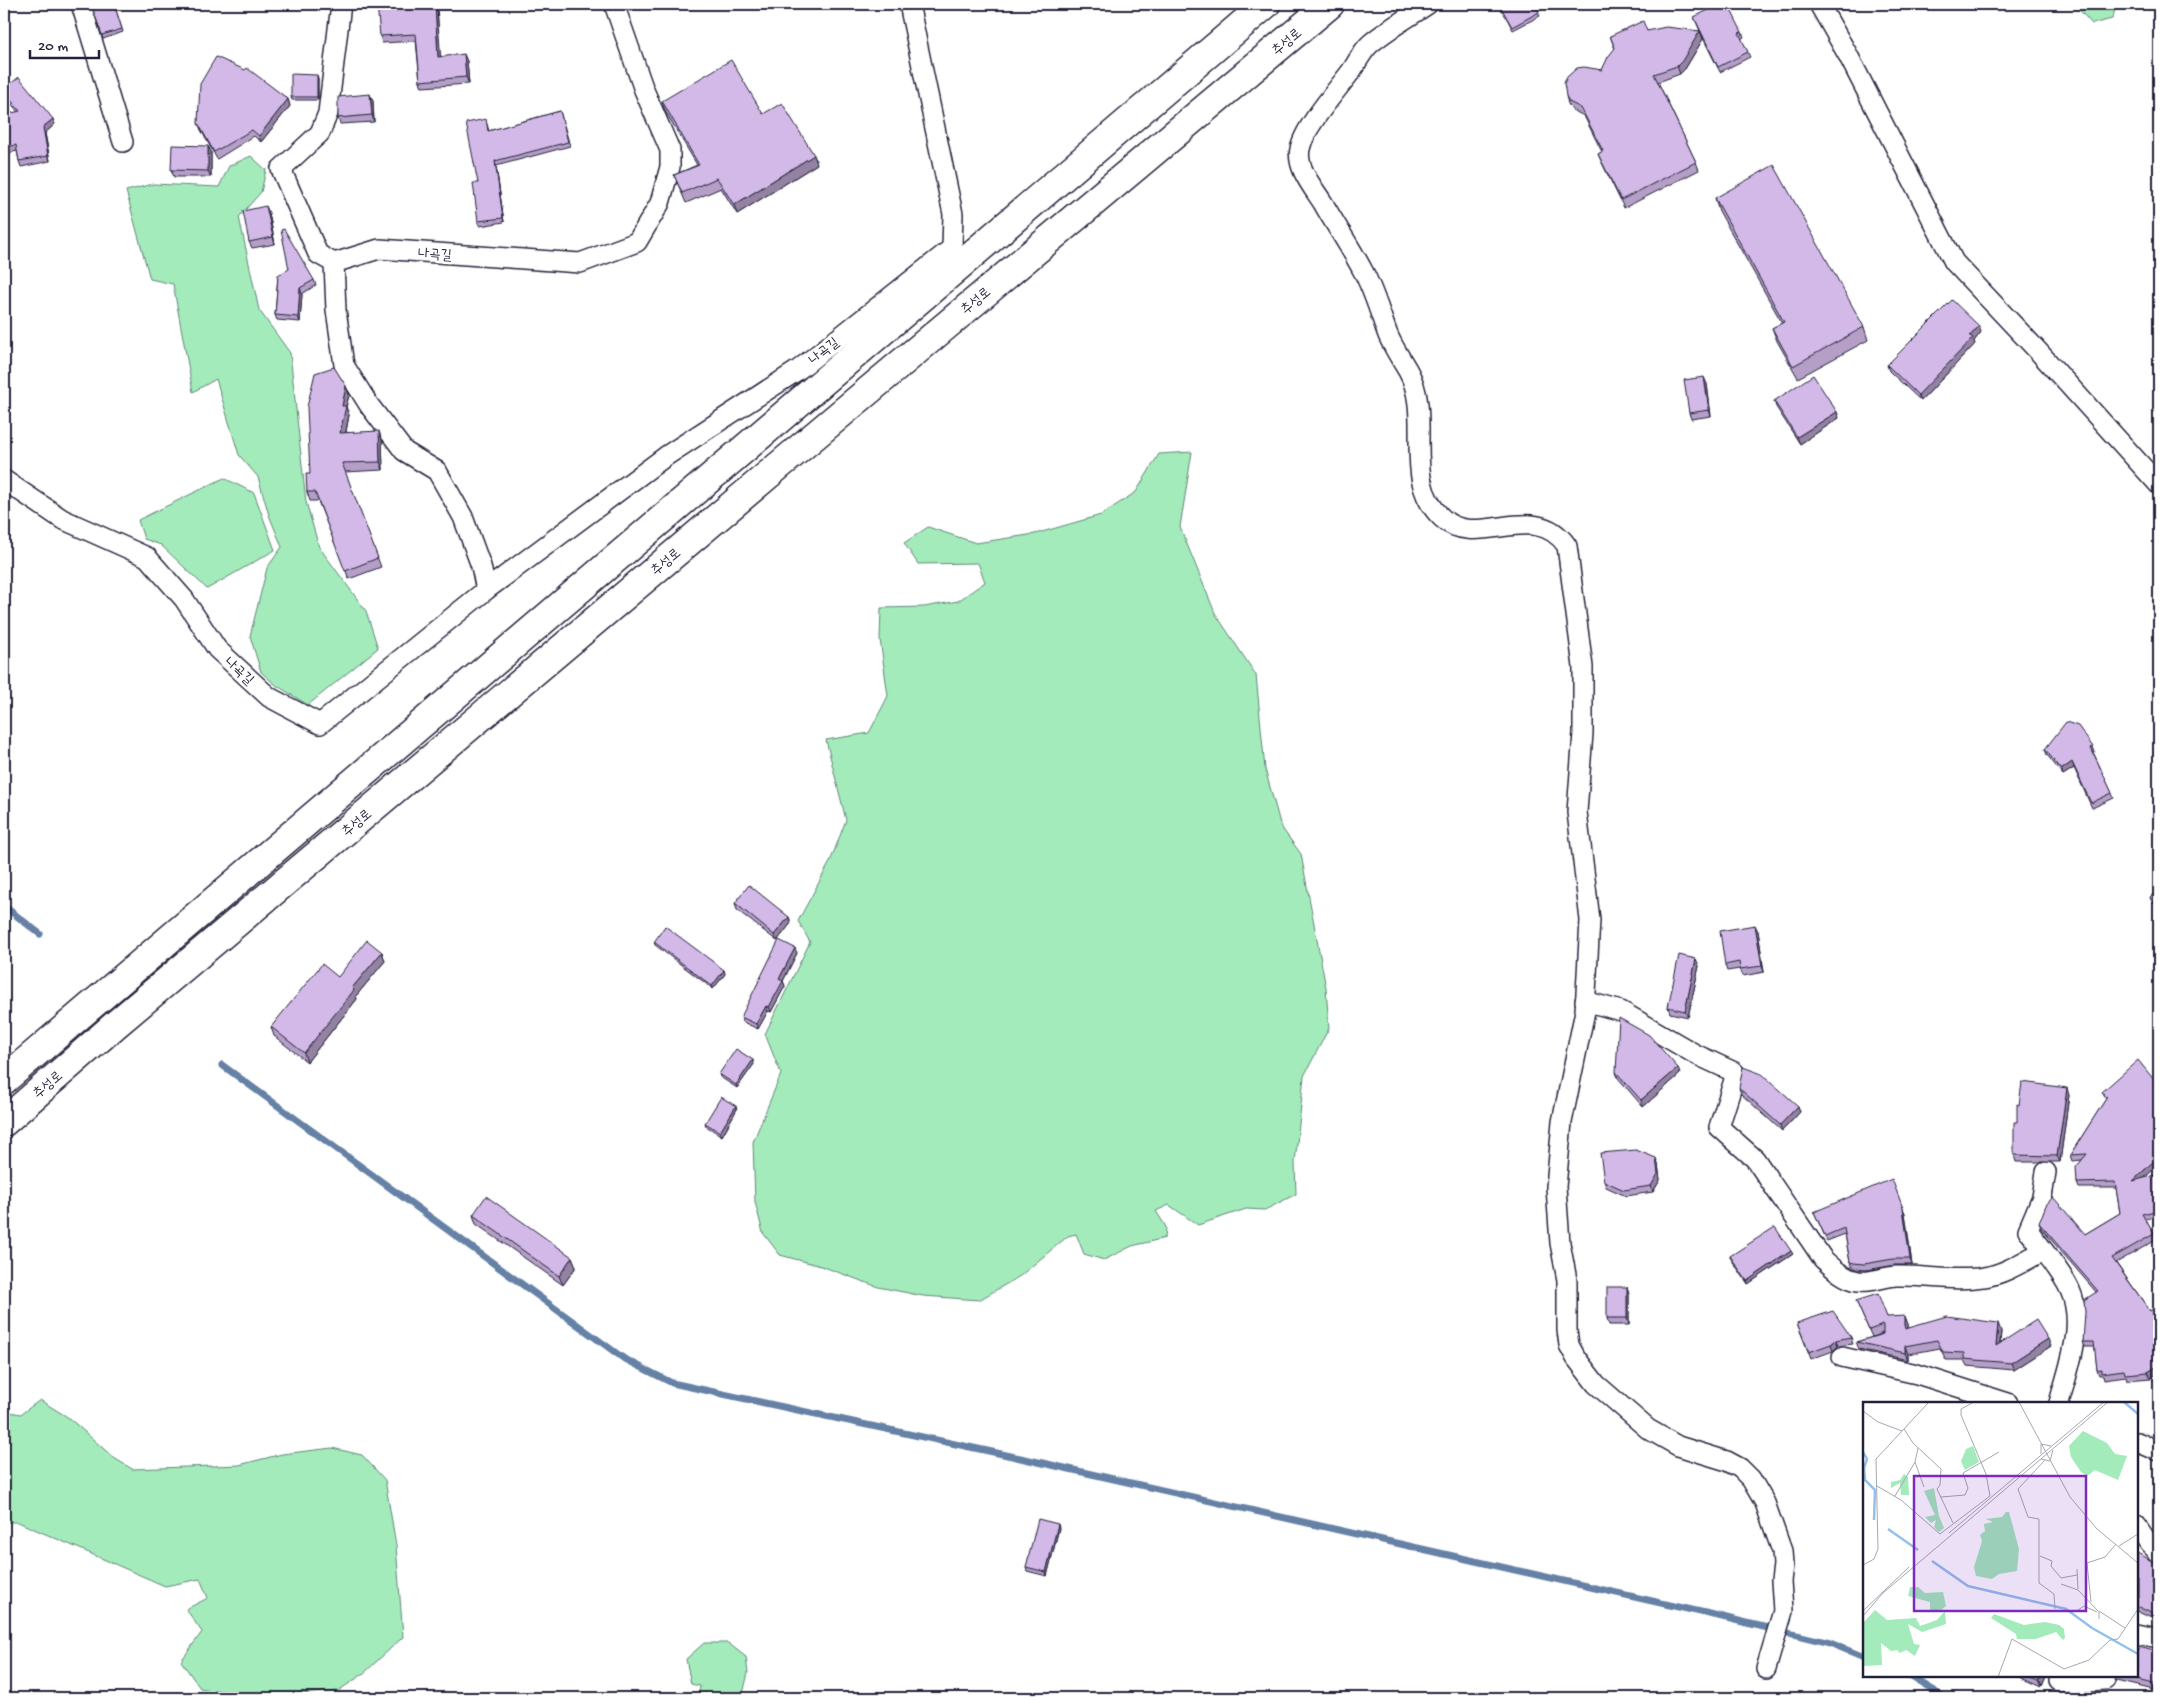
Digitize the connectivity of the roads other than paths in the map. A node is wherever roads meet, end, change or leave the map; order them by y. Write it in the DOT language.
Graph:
graph roads {
  1 [pos="81,4"];
  2 [pos="341,4"];
  3 [pos="614,4"];
  4 [pos="909,4"];
  5 [pos="1266,4"];
  6 [pos="1330,4"];
  7 [pos="1428,4"];
  8 [pos="1819,4"];
  9 [pos="123,142"];
  10 [pos="334,263"];
  11 [pos="4,480"];
  12 [pos="2159,485"];
  13 [pos="486,590"];
  14 [pos="1585,1001"];
  15 [pos="4,1080"];
  16 [pos="4,1122"];
  17 [pos="2046,1172"];
  18 [pos="2043,1251"];
  19 [pos="1842,1357"];
  20 [pos="2005,1402"];
  21 [pos="2059,1402"];
  22 [pos="2138,1442"];
  23 [pos="2159,1451"];
  24 [pos="2138,1528"];
  25 [pos="2159,1554"];
  26 [pos="2138,1634"];
  27 [pos="2159,1638"];
  28 [pos="1768,1661"];
  29 [pos="2107,1677"];
  30 [pos="2060,1682"];
  1 -- 9 [label="street"];
  2 -- 10 [label="street"];
  3 -- 10 [label="street, 나곡길"];
  4 -- 13 [label="street, 나곡길"];
  5 -- 15 [label="main road"];
  6 -- 16 [label="main road, 추성로"];
  7 -- 14 [label="street"];
  8 -- 12 [label="street"];
  10 -- 13 [label="street"];
  11 -- 13 [label="street, 나곡길"];
  14 -- 18 [label="street"];
  14 -- 28 [label="street"];
  17 -- 18 [label="street"];
  18 -- 21 [label="street"];
  19 -- 20 [label="street"];
  22 -- 23 [label="street"];
  24 -- 25 [label="street"];
  26 -- 27 [label="street"];
  29 -- 30 [label="street"];
}
